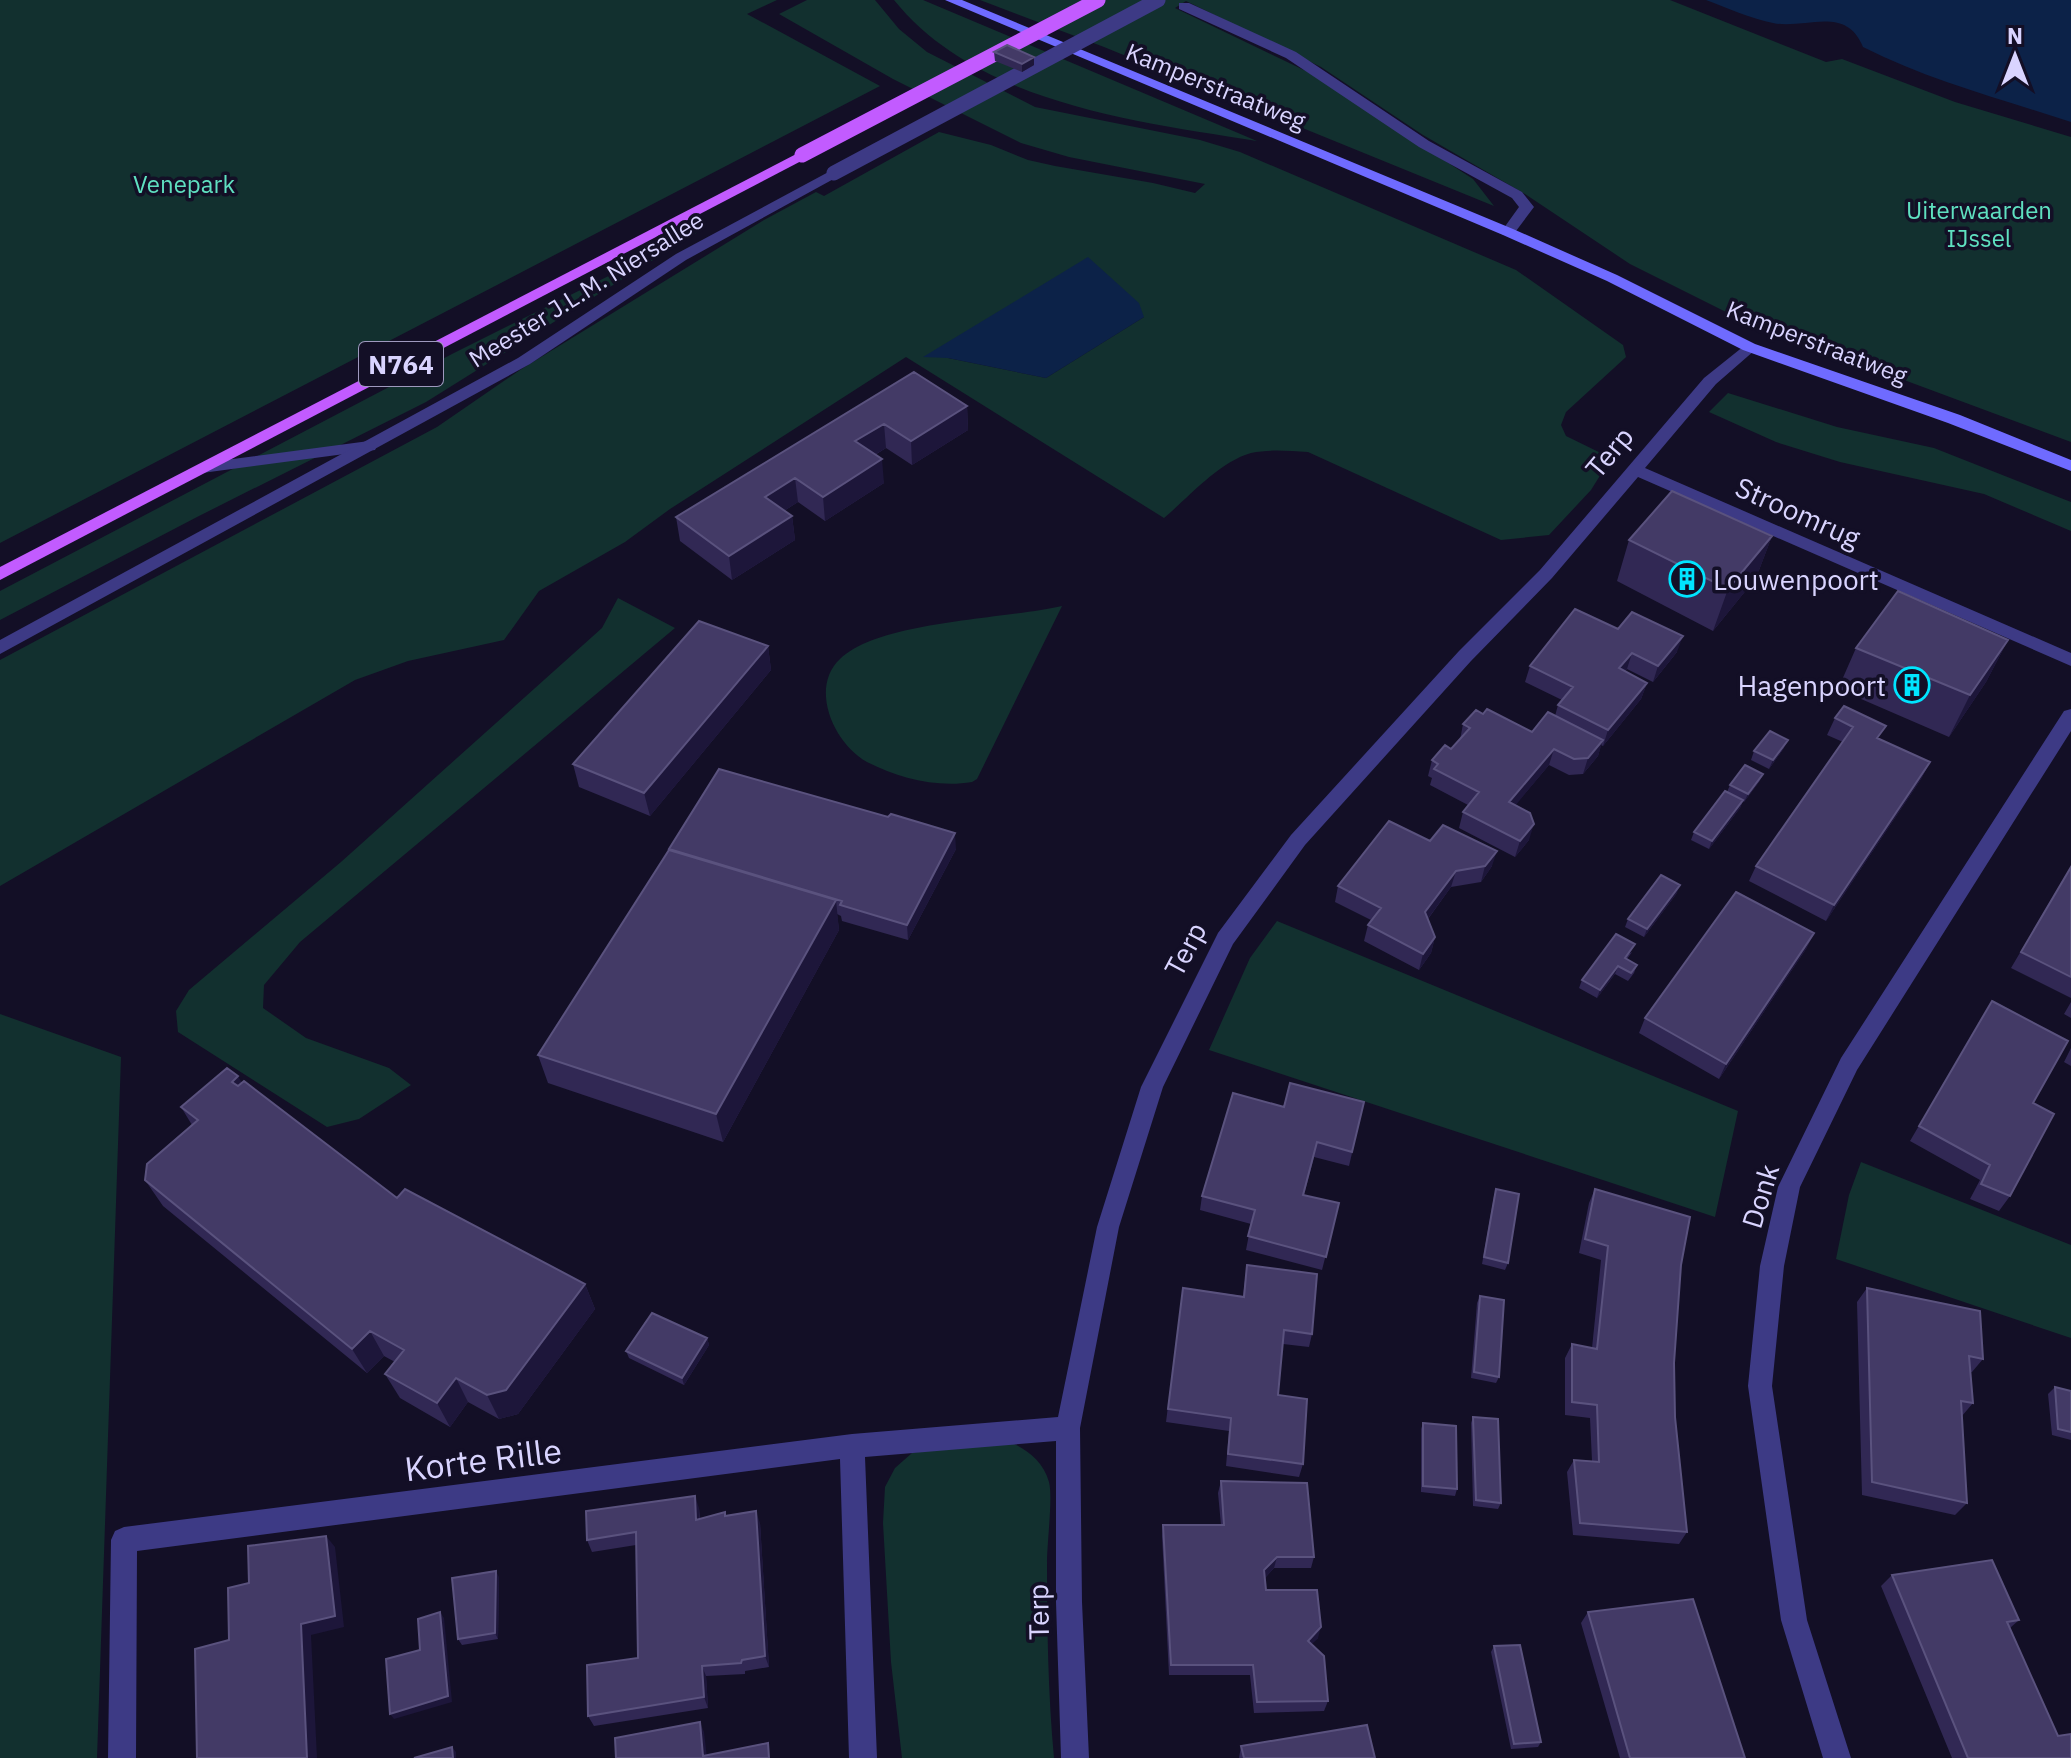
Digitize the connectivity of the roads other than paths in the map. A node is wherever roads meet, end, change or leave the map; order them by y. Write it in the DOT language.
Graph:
graph roads {
  1 [pos="951,0"];
  2 [pos="1098,0"];
  3 [pos="1158,0"];
  4 [pos="1184,6"];
  5 [pos="1508,232"];
  6 [pos="1749,347"];
  7 [pos="369,446"];
  8 [pos="2071,466"];
  9 [pos="202,468"];
  10 [pos="1636,470"];
  11 [pos="0,574"];
  12 [pos="0,648"];
  13 [pos="2071,660"];
  14 [pos="2071,716"];
  15 [pos="1068,1428"];
  16 [pos="852,1446"];
  17 [pos="122,1758"];
  18 [pos="863,1758"];
  19 [pos="1075,1758"];
  20 [pos="1837,1758"];
  1 -- 5 [label="main road, Kamperstraatweg"];
  2 -- 9 [label="main road, Meester J.L.M. Niersallee / N764, bridge"];
  3 -- 7 [label="street, Meester J.L.M. Niersallee, bridge"];
  4 -- 5 [label="street, Kamperstraatweg"];
  5 -- 6 [label="main road, Kamperstraatweg"];
  6 -- 8 [label="main road, Kamperstraatweg"];
  6 -- 10 [label="street, Terp"];
  7 -- 9 [label="street"];
  7 -- 12 [label="street, Meester J.L.M. Niersallee"];
  9 -- 11 [label="main road, Meester J.L.M. Niersallee / N764"];
  10 -- 13 [label="street, Stroomrug"];
  10 -- 15 [label="street, Terp"];
  14 -- 20 [label="street, Donk"];
  15 -- 16 [label="street, Korte Rille"];
  15 -- 19 [label="street, Terp"];
  16 -- 17 [label="street, Korte Rille"];
  16 -- 18 [label="street"];
}
